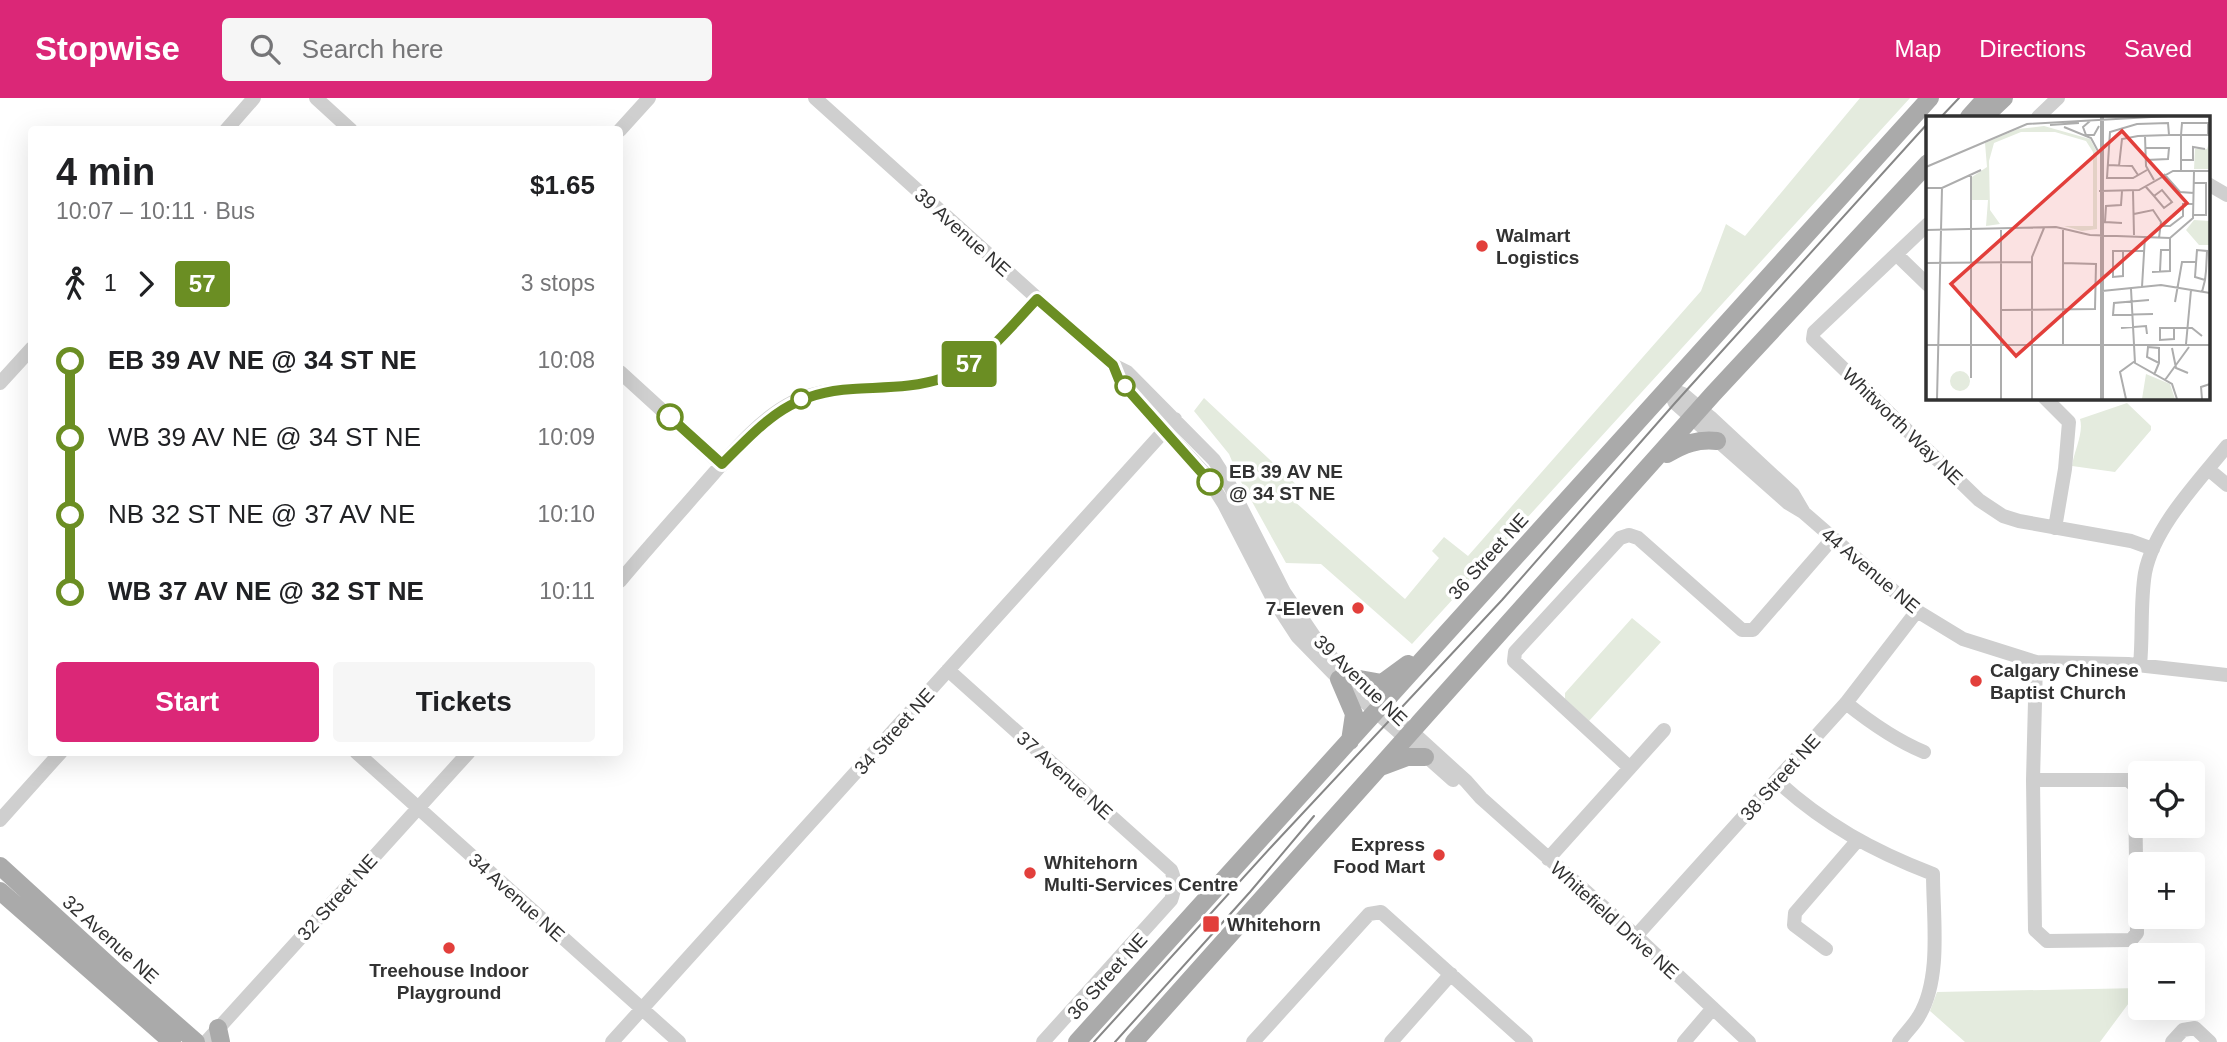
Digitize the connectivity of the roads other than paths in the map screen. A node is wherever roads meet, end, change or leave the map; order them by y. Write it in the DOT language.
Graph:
graph roads {
  1 [pos="254,98"];
  2 [pos="316,98"];
  3 [pos="649,98"];
  4 [pos="815,98"];
  5 [pos="1924,98"];
  6 [pos="1930,98"];
  7 [pos="1986,98"];
  8 [pos="2004,98"];
  9 [pos="2058,98"];
  10 [pos="1914,115"];
  11 [pos="1970,116"];
  12 [pos="1985,116"];
  13 [pos="2039,116"];
  14 [pos="230,126"];
  15 [pos="347,126"];
  16 [pos="623,127"];
  17 [pos="1926,165"];
  18 [pos="1926,175"];
  19 [pos="2210,185"];
  20 [pos="2227,195"];
  21 [pos="1895,199"];
  22 [pos="1926,226"];
  23 [pos="1896,255"];
  24 [pos="1926,283"];
  25 [pos="1037,299"];
  26 [pos="28,352"];
  27 [pos="1113,365"];
  28 [pos="623,375"];
  29 [pos="0,383"];
  30 [pos="1668,388"];
  31 [pos="2046,399"];
  32 [pos="1696,413"];
  33 [pos="1175,419"];
  34 [pos="1164,430"];
  35 [pos="1717,441"];
  36 [pos="2227,446"];
  37 [pos="1652,463"];
  38 [pos="722,464"];
  39 [pos="2208,470"];
  40 [pos="2227,485"];
  41 [pos="1804,512"];
  42 [pos="2055,528"];
  43 [pos="1833,538"];
  44 [pos="2153,549"];
  45 [pos="623,578"];
  46 [pos="1917,611"];
  47 [pos="1435,647"];
  48 [pos="2035,662"];
  49 [pos="2140,665"];
  50 [pos="948,670"];
  51 [pos="2227,675"];
  52 [pos="1346,679"];
  53 [pos="1846,703"];
  54 [pos="1380,708"];
  55 [pos="1664,730"];
  56 [pos="1408,734"];
  57 [pos="1350,741"];
  58 [pos="1924,752"];
  59 [pos="57,756"];
  60 [pos="360,756"];
  61 [pos="465,756"];
  62 [pos="1425,757"];
  63 [pos="1629,767"];
  64 [pos="1377,769"];
  65 [pos="2033,780"];
  66 [pos="1777,781"];
  67 [pos="1481,798"];
  68 [pos="417,808"];
  69 [pos="0,820"];
  70 [pos="1857,841"];
  71 [pos="0,850"];
  72 [pos="1548,859"];
  73 [pos="0,866"];
  74 [pos="15,879"];
  75 [pos="0,891"];
  76 [pos="1636,936"];
  77 [pos="1826,949"];
  78 [pos="1451,974"];
  79 [pos="1713,1008"];
  80 [pos="134,1009"];
  81 [pos="642,1009"];
  82 [pos="219,1035"];
  83 [pos="155,1042"];
  84 [pos="172,1042"];
  85 [pos="196,1042"];
  86 [pos="206,1042"];
  87 [pos="612,1042"];
  88 [pos="679,1042"];
  89 [pos="1043,1042"];
  90 [pos="1077,1042"];
  91 [pos="1134,1042"];
  92 [pos="1253,1042"];
  93 [pos="1391,1042"];
  94 [pos="1526,1042"];
  95 [pos="1684,1042"];
  96 [pos="1749,1042"];
  97 [pos="1899,1042"];
  98 [pos="2172,1042"];
  99 [pos="2210,1042"];
  1 -- 14 [label="street"];
  2 -- 15 [label="street"];
  3 -- 16 [label="street"];
  4 -- 25 [label="street, 39 Avenue NE"];
  5 -- 10 [label="main road"];
  6 -- 10 [label="main road, 36 Street NE"];
  7 -- 11 [label="main road"];
  8 -- 12 [label="main road"];
  9 -- 13 [label="street"];
  10 -- 30 [label="main road, 36 Street NE"];
  17 -- 21 [label="main road"];
  18 -- 21 [label="main road"];
  19 -- 20 [label="street"];
  21 -- 32 [label="main road"];
  22 -- 23 [label="street, Whitworth Way NE"];
  23 -- 24 [label="street"];
  23 -- 42 [label="street, Whitworth Way NE"];
  25 -- 27 [label="street, 39 Avenue NE"];
  25 -- 38 [label="street"];
  26 -- 29 [label="street"];
  27 -- 33 [label="street, 39 Avenue NE"];
  27 -- 34 [label="street, 39 Avenue NE"];
  28 -- 38 [label="street"];
  30 -- 32 [label="street, 44 Avenue NE"];
  30 -- 47 [label="main road, 36 Street NE"];
  31 -- 42 [label="street"];
  32 -- 35 [label="street, 44 Avenue NE"];
  32 -- 37 [label="main road"];
  32 -- 41 [label="street, 44 Avenue NE"];
  33 -- 34 [label="street, 34 Street NE"];
  33 -- 52 [label="street, 39 Avenue NE"];
  34 -- 50 [label="street, 34 Street NE"];
  34 -- 52 [label="street, 39 Avenue NE"];
  35 -- 37 [label="main road"];
  35 -- 41 [label="street, 44 Avenue NE"];
  36 -- 39 [label="street"];
  37 -- 56 [label="main road"];
  38 -- 45 [label="street"];
  39 -- 40 [label="street"];
  39 -- 44 [label="street"];
  41 -- 43 [label="street, 44 Avenue NE"];
  42 -- 44 [label="street, Whitworth Way NE"];
  43 -- 46 [label="street, 44 Avenue NE"];
  43 -- 63 [label="street"];
  44 -- 49 [label="street"];
  46 -- 48 [label="street, 44 Avenue NE"];
  46 -- 53 [label="street, 38 Street NE"];
  47 -- 52 [label="main road"];
  47 -- 54 [label="main road, 36 Street NE"];
  48 -- 49 [label="street, 44 Avenue NE"];
  48 -- 65 [label="street"];
  49 -- 51 [label="street, 44 Avenue NE"];
  50 -- 81 [label="street, 34 Street NE"];
  50 -- 89 [label="street, 37 Avenue NE"];
  52 -- 54 [label="street, 39 Avenue NE"];
  52 -- 57 [label="main road"];
  53 -- 58 [label="street"];
  53 -- 66 [label="street, 38 Street NE"];
  54 -- 56 [label="street, 39 Avenue NE"];
  54 -- 57 [label="main road, 36 Street NE"];
  55 -- 63 [label="street"];
  56 -- 62 [label="street, Whitefield Drive NE"];
  56 -- 64 [label="main road"];
  56 -- 67 [label="street, Whitefield Drive NE"];
  57 -- 90 [label="main road, 36 Street NE"];
  59 -- 69 [label="street"];
  60 -- 68 [label="street, 34 Avenue NE"];
  61 -- 68 [label="street, 32 Street NE"];
  62 -- 64 [label="main road"];
  62 -- 67 [label="street, Whitefield Drive NE"];
  63 -- 72 [label="street"];
  64 -- 91 [label="main road"];
  65 -- 65 [label="street"];
  66 -- 70 [label="street"];
  66 -- 76 [label="street, 38 Street NE"];
  67 -- 72 [label="street, Whitefield Drive NE"];
  68 -- 81 [label="street, 34 Avenue NE"];
  68 -- 82 [label="street, 32 Street NE"];
  70 -- 77 [label="street"];
  70 -- 97 [label="street"];
  71 -- 74 [label="main road"];
  72 -- 76 [label="street, Whitefield Drive NE"];
  73 -- 74 [label="main road, 32 Avenue NE"];
  74 -- 85 [label="main road, 32 Avenue NE"];
  75 -- 80 [label="main road, 32 Avenue NE"];
  76 -- 79 [label="street, Whitefield Drive NE"];
  78 -- 92 [label="street"];
  78 -- 93 [label="street"];
  78 -- 94 [label="street"];
  79 -- 95 [label="street"];
  79 -- 96 [label="street, Whitefield Drive NE"];
  80 -- 83 [label="main road"];
  80 -- 84 [label="main road, 32 Avenue NE"];
  81 -- 87 [label="street, 34 Street NE"];
  81 -- 88 [label="street, 34 Avenue NE"];
  82 -- 86 [label="street, 32 Street NE"];
  98 -- 99 [label="street"];
}
